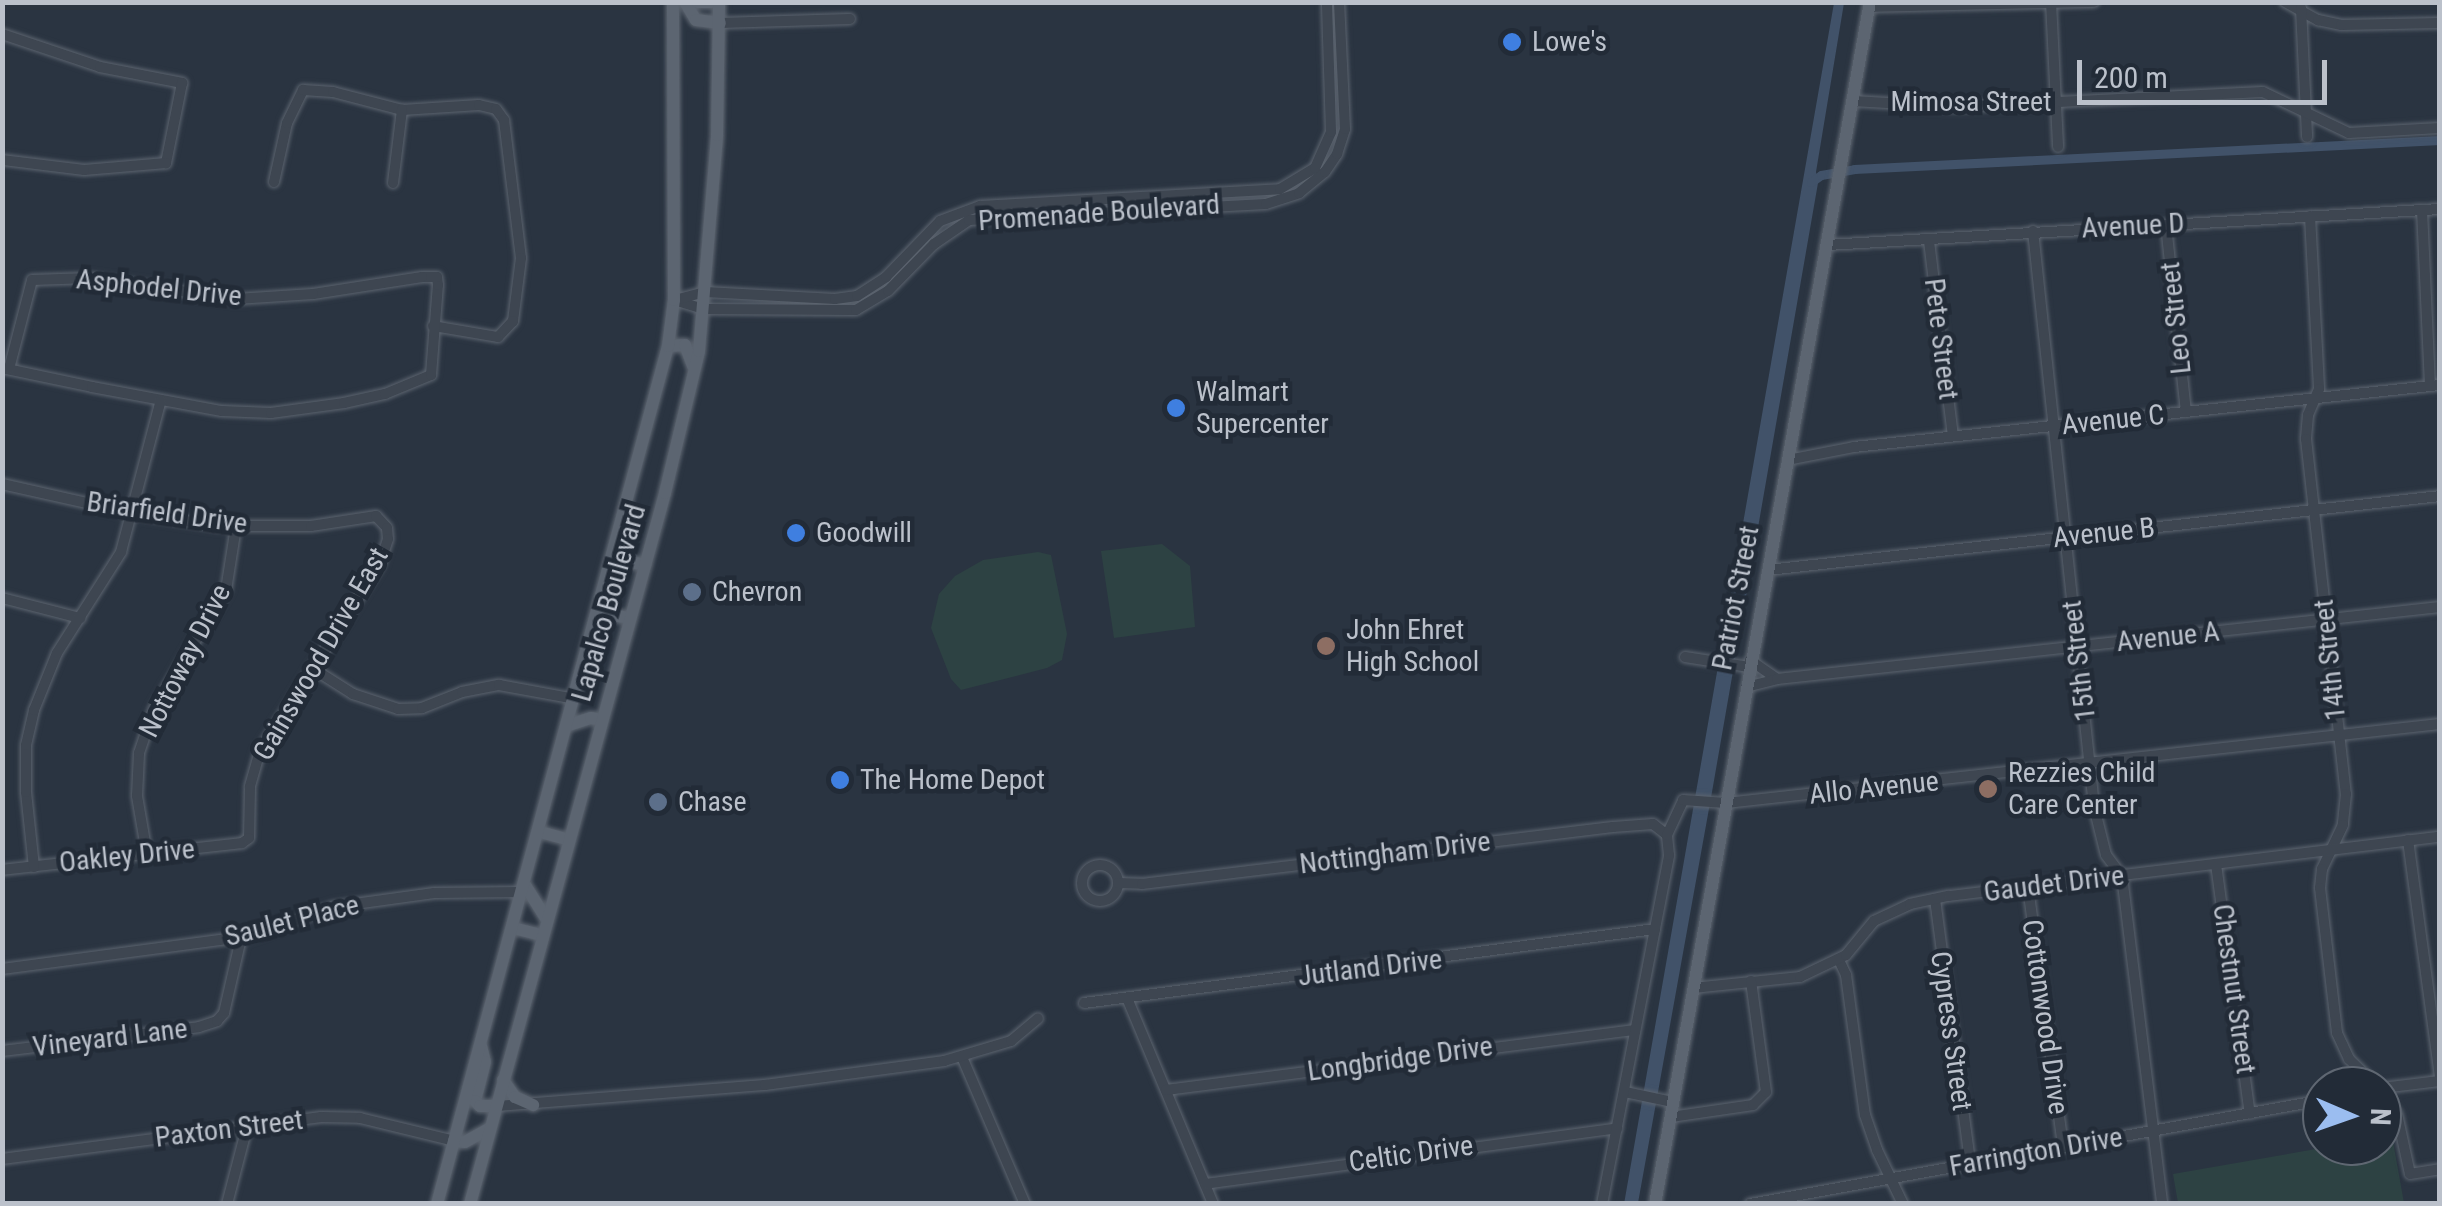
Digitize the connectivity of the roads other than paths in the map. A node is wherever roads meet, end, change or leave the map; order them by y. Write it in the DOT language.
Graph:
graph roads {
  1 [pos="673,2"];
  2 [pos="685,2"];
  3 [pos="697,2"];
  4 [pos="716,2"];
  5 [pos="1328,2"];
  6 [pos="1339,2"];
  7 [pos="2094,2"];
  8 [pos="2285,2"];
  9 [pos="2051,4"];
  10 [pos="1870,5"];
  11 [pos="2301,7"];
  12 [pos="850,19"];
  13 [pos="720,23"];
  14 [pos="2440,23"];
  15 [pos="2,34"];
  16 [pos="1853,101"];
  17 [pos="2056,102"];
  18 [pos="402,110"];
  19 [pos="2306,110"];
  20 [pos="2440,128"];
  21 [pos="2307,137"];
  22 [pos="2058,147"];
  23 [pos="2,160"];
  24 [pos="274,182"];
  25 [pos="393,183"];
  26 [pos="2440,209"];
  27 [pos="2422,210"];
  28 [pos="2310,216"];
  29 [pos="2166,224"];
  30 [pos="2032,231"];
  31 [pos="1928,240"];
  32 [pos="1827,245"];
  33 [pos="705,292"];
  34 [pos="674,300"];
  35 [pos="704,309"];
  36 [pos="433,326"];
  37 [pos="668,346"];
  38 [pos="6,368"];
  39 [pos="695,373"];
  40 [pos="2435,385"];
  41 [pos="2317,397"];
  42 [pos="161,400"];
  43 [pos="2186,412"];
  44 [pos="2053,427"];
  45 [pos="1953,436"];
  46 [pos="1788,460"];
  47 [pos="2,484"];
  48 [pos="2440,496"];
  49 [pos="2314,510"];
  50 [pos="132,513"];
  51 [pos="236,527"];
  52 [pos="387,528"];
  53 [pos="2065,538"];
  54 [pos="612,559"];
  55 [pos="644,566"];
  56 [pos="1768,570"];
  57 [pos="2,598"];
  58 [pos="2440,607"];
  59 [pos="598,612"];
  60 [pos="80,618"];
  61 [pos="630,618"];
  62 [pos="2326,620"];
  63 [pos="2076,647"];
  64 [pos="1684,657"];
  65 [pos="1746,664"];
  66 [pos="312,668"];
  67 [pos="1776,680"];
  68 [pos="1745,688"];
  69 [pos="575,699"];
  70 [pos="602,720"];
  71 [pos="2440,724"];
  72 [pos="569,725"];
  73 [pos="2338,736"];
  74 [pos="2091,766"];
  75 [pos="1720,802"];
  76 [pos="540,832"];
  77 [pos="1668,835"];
  78 [pos="2440,837"];
  79 [pos="249,838"];
  80 [pos="568,840"];
  81 [pos="2408,840"];
  82 [pos="2334,848"];
  83 [pos="147,854"];
  84 [pos="2216,864"];
  85 [pos="34,867"];
  86 [pos="2,870"];
  87 [pos="2122,876"];
  88 [pos="1118,883"];
  89 [pos="2028,887"];
  90 [pos="524,889"];
  91 [pos="1935,899"];
  92 [pos="547,920"];
  93 [pos="513,928"];
  94 [pos="1655,929"];
  95 [pos="542,936"];
  96 [pos="241,938"];
  97 [pos="1838,960"];
  98 [pos="2,969"];
  99 [pos="1751,981"];
  100 [pos="1693,988"];
  101 [pos="1127,998"];
  102 [pos="1084,1004"];
  103 [pos="1038,1018"];
  104 [pos="1635,1030"];
  105 [pos="481,1043"];
  106 [pos="2,1051"];
  107 [pos="962,1058"];
  108 [pos="2357,1066"];
  109 [pos="503,1080"];
  110 [pos="2440,1080"];
  111 [pos="2402,1085"];
  112 [pos="1166,1090"];
  113 [pos="1631,1094"];
  114 [pos="1670,1101"];
  115 [pos="2302,1104"];
  116 [pos="533,1105"];
  117 [pos="496,1106"];
  118 [pos="2250,1114"];
  119 [pos="1670,1117"];
  120 [pos="247,1127"];
  121 [pos="490,1128"];
  122 [pos="1617,1128"];
  123 [pos="2155,1132"];
  124 [pos="2402,1136"];
  125 [pos="454,1141"];
  126 [pos="2063,1147"];
  127 [pos="2,1159"];
  128 [pos="1970,1163"];
  129 [pos="2440,1169"];
  130 [pos="1892,1178"];
  131 [pos="1205,1184"];
  132 [pos="228,1204"];
  133 [pos="437,1204"];
  134 [pos="470,1204"];
  135 [pos="1025,1204"];
  136 [pos="1213,1204"];
  137 [pos="1602,1204"];
  138 [pos="1654,1204"];
  139 [pos="1750,1204"];
  140 [pos="1904,1204"];
  141 [pos="2162,1204"];
  1 -- 34 [label="main road, Lapalco Boulevard"];
  2 -- 13 [label="main road"];
  3 -- 4 [label="main road"];
  4 -- 13 [label="main road, Lapalco Boulevard"];
  5 -- 33 [label="street, Promenade Boulevard"];
  6 -- 35 [label="street, Promenade Boulevard"];
  7 -- 9 [label="street"];
  8 -- 11 [label="street"];
  9 -- 10 [label="street"];
  9 -- 17 [label="street"];
  10 -- 16 [label="main road, Patriot Street"];
  11 -- 14 [label="street"];
  11 -- 19 [label="street"];
  12 -- 13 [label="street"];
  13 -- 33 [label="main road, Lapalco Boulevard"];
  15 -- 23 [label="street"];
  16 -- 17 [label="street, Mimosa Street"];
  16 -- 32 [label="main road, Patriot Street"];
  17 -- 19 [label="street, Mimosa Street"];
  17 -- 22 [label="street"];
  18 -- 24 [label="street"];
  18 -- 25 [label="street"];
  18 -- 36 [label="street"];
  19 -- 20 [label="street, Mimosa Street"];
  19 -- 21 [label="street"];
  26 -- 27 [label="street, Avenue D"];
  27 -- 28 [label="street, Avenue D"];
  27 -- 40 [label="street"];
  28 -- 29 [label="street, Avenue D"];
  28 -- 41 [label="street, 14th Street"];
  29 -- 30 [label="street, Avenue D"];
  29 -- 43 [label="street, Leo Street"];
  30 -- 31 [label="street, Avenue D"];
  30 -- 44 [label="street, 15th Street"];
  31 -- 32 [label="street, Avenue D"];
  31 -- 45 [label="street, Pete Street"];
  32 -- 46 [label="main road, Patriot Street"];
  33 -- 34 [label="street, Promenade Boulevard"];
  33 -- 35 [label="main road, Lapalco Boulevard"];
  34 -- 35 [label="street, Promenade Boulevard"];
  34 -- 37 [label="main road, Lapalco Boulevard"];
  35 -- 39 [label="main road, Lapalco Boulevard"];
  36 -- 38 [label="street, Asphodel Drive"];
  36 -- 42 [label="street"];
  37 -- 39 [label="main road"];
  37 -- 54 [label="main road, Lapalco Boulevard"];
  38 -- 42 [label="street"];
  39 -- 55 [label="main road, Lapalco Boulevard"];
  40 -- 41 [label="street, Avenue C"];
  41 -- 43 [label="street, Avenue C"];
  41 -- 49 [label="street, 14th Street"];
  42 -- 50 [label="street"];
  43 -- 44 [label="street, Avenue C"];
  44 -- 45 [label="street, Avenue C"];
  44 -- 53 [label="street, 15th Street"];
  45 -- 46 [label="street, Avenue C"];
  46 -- 56 [label="main road, Patriot Street"];
  47 -- 50 [label="street, Briarfield Drive"];
  48 -- 49 [label="street, Avenue B"];
  49 -- 53 [label="street, Avenue B"];
  49 -- 62 [label="street, 14th Street"];
  50 -- 51 [label="street, Briarfield Drive"];
  50 -- 60 [label="street"];
  51 -- 52 [label="street, Briarfield Drive"];
  51 -- 83 [label="street, Nottoway Drive"];
  52 -- 66 [label="street, Gainswood Drive East"];
  53 -- 56 [label="street, Avenue B"];
  53 -- 63 [label="street, 15th Street"];
  54 -- 55 [label="main road"];
  54 -- 59 [label="main road, Lapalco Boulevard"];
  55 -- 61 [label="main road, Lapalco Boulevard"];
  56 -- 65 [label="main road, Patriot Street"];
  57 -- 60 [label="street"];
  58 -- 62 [label="street, Avenue A"];
  59 -- 61 [label="main road"];
  59 -- 69 [label="main road, Lapalco Boulevard"];
  60 -- 85 [label="street"];
  61 -- 70 [label="main road, Lapalco Boulevard"];
  62 -- 63 [label="street, Avenue A"];
  62 -- 73 [label="street, 14th Street"];
  63 -- 67 [label="street, Avenue A"];
  63 -- 74 [label="street, 15th Street"];
  64 -- 65 [label="street"];
  65 -- 67 [label="street"];
  65 -- 68 [label="main road, Patriot Street"];
  66 -- 69 [label="street"];
  66 -- 79 [label="street, Gainswood Drive East"];
  67 -- 68 [label="street, Avenue A"];
  68 -- 75 [label="main road, Patriot Street"];
  69 -- 72 [label="main road, Lapalco Boulevard"];
  70 -- 72 [label="main road"];
  70 -- 80 [label="main road, Lapalco Boulevard"];
  71 -- 73 [label="street, Allo Avenue"];
  72 -- 76 [label="main road, Lapalco Boulevard"];
  73 -- 74 [label="street, Allo Avenue"];
  73 -- 82 [label="street, 14th Street"];
  74 -- 75 [label="street, Allo Avenue"];
  74 -- 87 [label="street, 15th Street"];
  75 -- 77 [label="street, Allo Avenue"];
  75 -- 100 [label="main road, Patriot Street"];
  76 -- 80 [label="main road"];
  76 -- 90 [label="main road, Lapalco Boulevard"];
  77 -- 88 [label="street, Nottingham Drive"];
  77 -- 94 [label="street"];
  78 -- 81 [label="street, Gaudet Drive"];
  79 -- 83 [label="street, Oakley Drive"];
  80 -- 92 [label="main road, Lapalco Boulevard"];
  81 -- 82 [label="street, Gaudet Drive"];
  81 -- 110 [label="street"];
  82 -- 84 [label="street, Gaudet Drive"];
  82 -- 108 [label="street, 14th Street"];
  83 -- 85 [label="street, Oakley Drive"];
  84 -- 87 [label="street, Gaudet Drive"];
  84 -- 118 [label="street, Chestnut Street"];
  85 -- 86 [label="street, Oakley Drive"];
  87 -- 89 [label="street, Gaudet Drive"];
  87 -- 123 [label="street, 15th Street"];
  89 -- 91 [label="street, Gaudet Drive"];
  89 -- 126 [label="street, Cottonwood Drive"];
  90 -- 92 [label="main road"];
  90 -- 93 [label="main road, Lapalco Boulevard"];
  90 -- 96 [label="street, Saulet Place"];
  91 -- 97 [label="street, Gaudet Drive"];
  91 -- 128 [label="street, Cypress Street"];
  92 -- 95 [label="main road, Lapalco Boulevard"];
  93 -- 95 [label="main road"];
  93 -- 105 [label="main road, Lapalco Boulevard"];
  94 -- 101 [label="street, Jutland Drive"];
  94 -- 104 [label="street"];
  95 -- 109 [label="main road, Lapalco Boulevard"];
  96 -- 98 [label="street, Saulet Place"];
  96 -- 106 [label="street, Vineyard Lane"];
  97 -- 99 [label="street, Gaudet Drive"];
  97 -- 130 [label="street"];
  99 -- 100 [label="street, Gaudet Drive"];
  99 -- 119 [label="street"];
  100 -- 114 [label="main road, Patriot Street"];
  101 -- 102 [label="street, Jutland Drive"];
  101 -- 112 [label="street"];
  103 -- 107 [label="street"];
  104 -- 112 [label="street, Longbridge Drive"];
  104 -- 113 [label="street"];
  105 -- 117 [label="main road"];
  105 -- 125 [label="main road, Lapalco Boulevard"];
  107 -- 116 [label="street"];
  107 -- 135 [label="street"];
  109 -- 116 [label="main road"];
  109 -- 117 [label="main road, Lapalco Boulevard"];
  110 -- 111 [label="street"];
  112 -- 131 [label="street"];
  113 -- 114 [label="street"];
  113 -- 122 [label="street"];
  114 -- 119 [label="main road, Patriot Street"];
  115 -- 118 [label="street, Farrington Drive"];
  116 -- 117 [label="street"];
  117 -- 121 [label="main road, Lapalco Boulevard"];
  118 -- 123 [label="street, Farrington Drive"];
  119 -- 138 [label="main road, Patriot Street"];
  120 -- 125 [label="street, Paxton Street"];
  120 -- 127 [label="street, Paxton Street"];
  120 -- 132 [label="street"];
  121 -- 125 [label="main road"];
  121 -- 134 [label="main road, Lapalco Boulevard"];
  122 -- 131 [label="street, Celtic Drive"];
  122 -- 137 [label="street"];
  123 -- 126 [label="street, Farrington Drive"];
  123 -- 141 [label="street, 15th Street"];
  124 -- 129 [label="street, 14th Street"];
  125 -- 133 [label="main road, Lapalco Boulevard"];
  126 -- 128 [label="street, Farrington Drive"];
  128 -- 130 [label="street, Farrington Drive"];
  130 -- 139 [label="street, Farrington Drive"];
  130 -- 140 [label="street"];
  131 -- 136 [label="street"];
}
